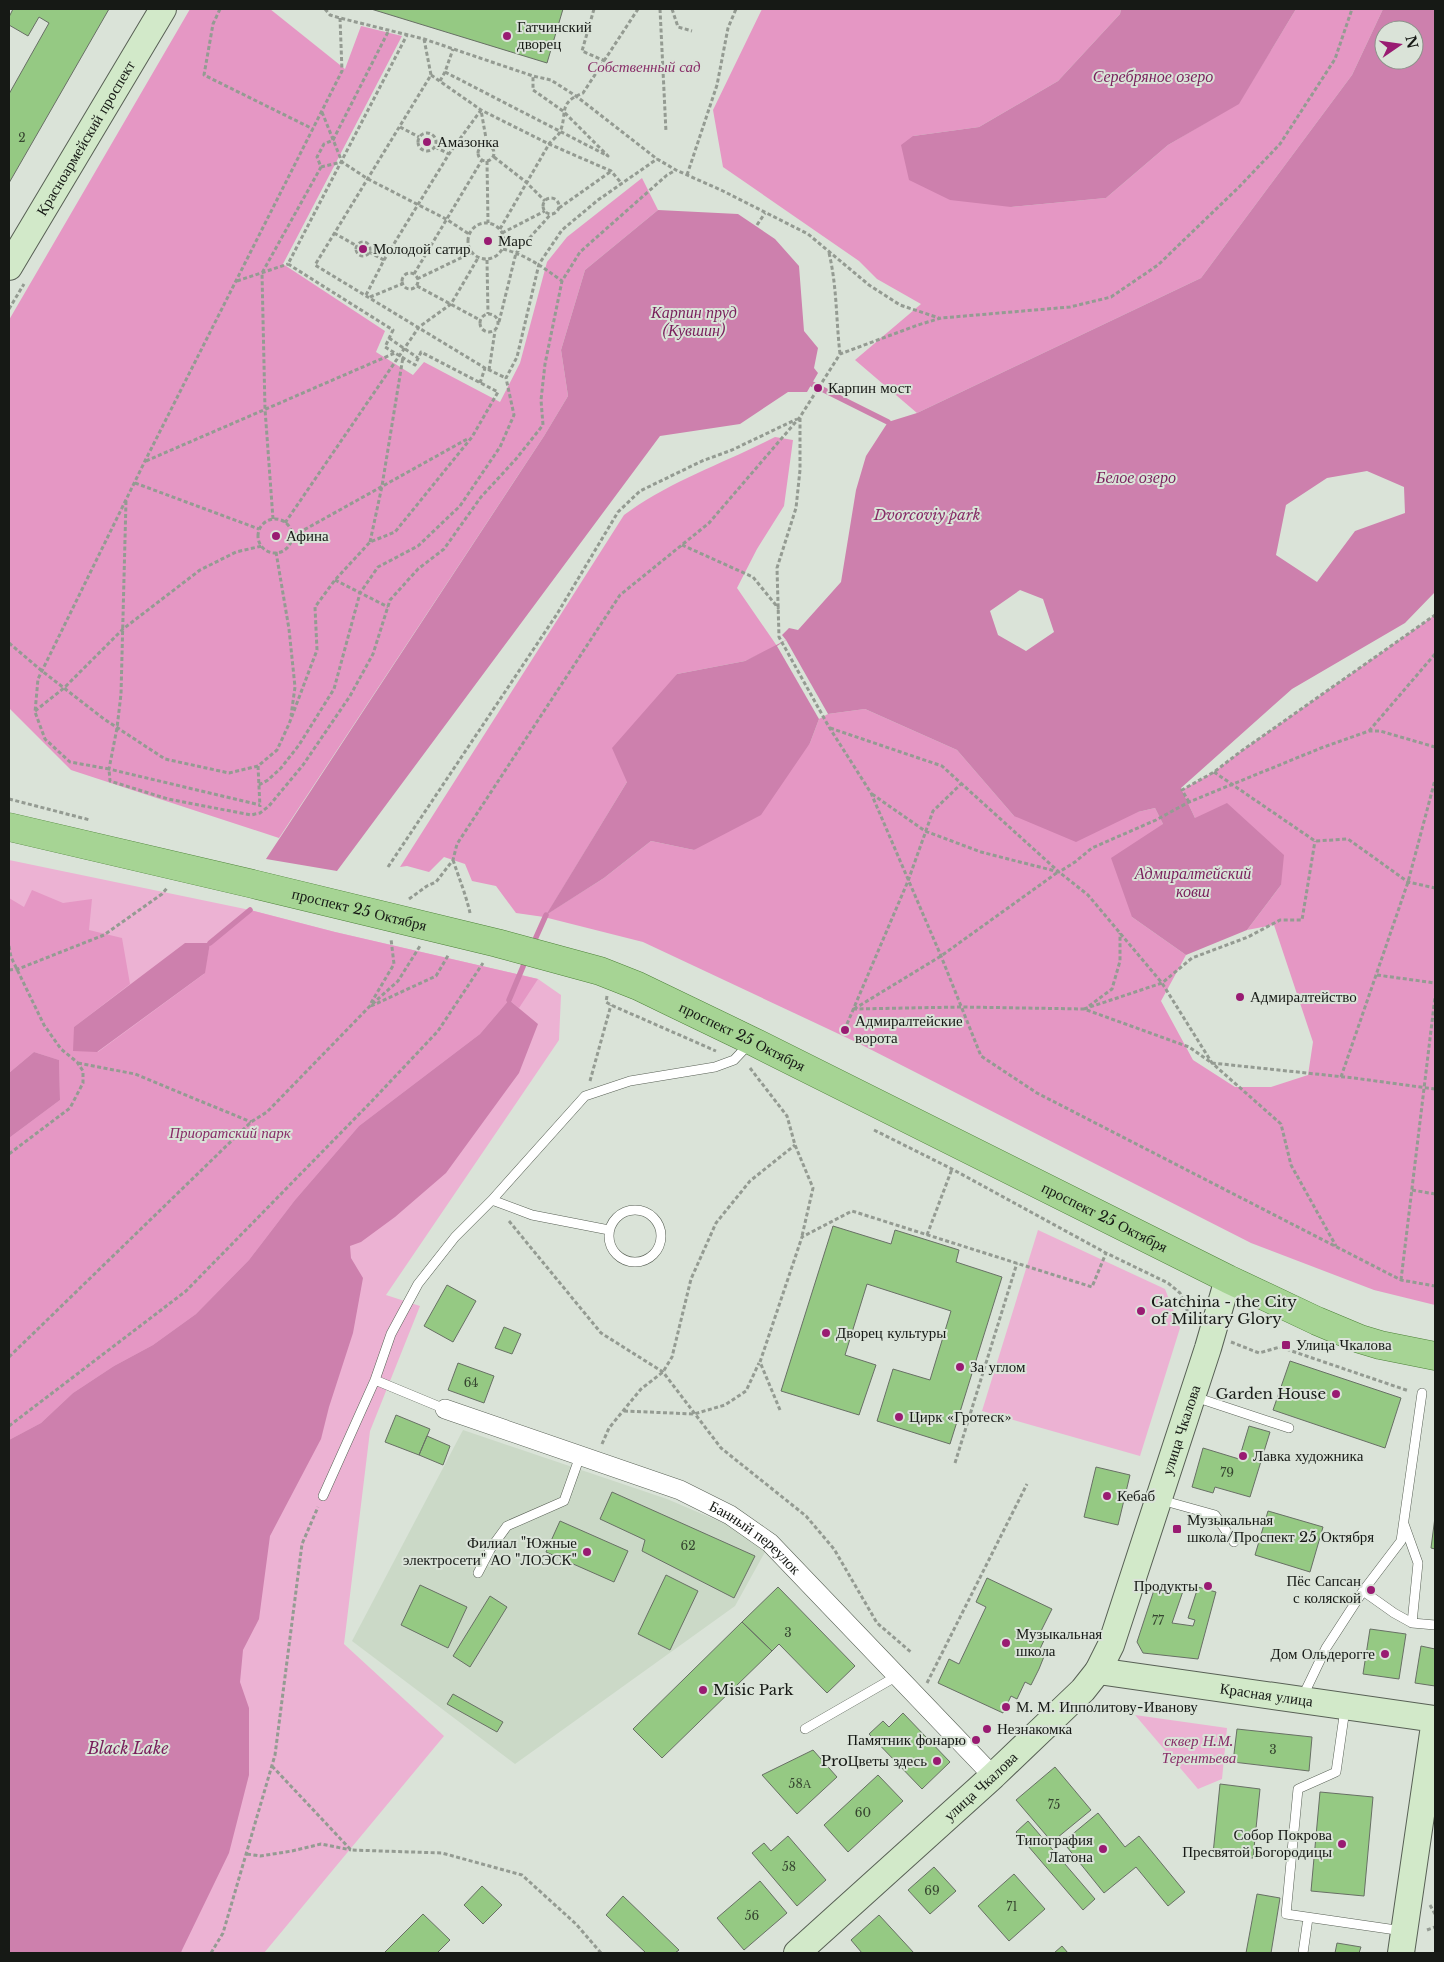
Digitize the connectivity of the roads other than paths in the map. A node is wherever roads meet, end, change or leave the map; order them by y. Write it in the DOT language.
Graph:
graph roads {
  1 [pos="163,9"];
  2 [pos="9,267"];
  3 [pos="9,828"];
  4 [pos="743,1050"];
  5 [pos="492,1200"];
  6 [pos="609,1230"];
  7 [pos="1228,1279"];
  8 [pos="1435,1356"];
  9 [pos="375,1380"];
  10 [pos="1422,1394"];
  11 [pos="1193,1396"];
  12 [pos="445,1409"];
  13 [pos="1289,1428"];
  14 [pos="580,1456"];
  15 [pos="323,1496"];
  16 [pos="1159,1499"];
  17 [pos="1404,1524"];
  18 [pos="1234,1542"];
  19 [pos="478,1573"];
  20 [pos="1363,1591"];
  21 [pos="1412,1623"];
  22 [pos="1435,1625"];
  23 [pos="1098,1672"];
  24 [pos="897,1676"];
  25 [pos="1301,1700"];
  26 [pos="1345,1706"];
  27 [pos="1435,1719"];
  28 [pos="805,1729"];
  29 [pos="993,1776"];
  30 [pos="1308,1918"];
  31 [pos="1410,1939"];
  32 [pos="797,1953"];
  33 [pos="1303,1953"];
  1 -- 2 [label="main road, Красноармейский проспект"];
  3 -- 4 [label="main road, проспект 25 Октября"];
  4 -- 5 [label="lane"];
  4 -- 7 [label="main road, проспект 25 Октября"];
  5 -- 6 [label="lane"];
  5 -- 9 [label="lane"];
  6 -- 6 [label="lane"];
  7 -- 8 [label="main road, проспект 25 Октября"];
  7 -- 11 [label="main road, улица Чкалова"];
  9 -- 12 [label="lane"];
  9 -- 15 [label="lane"];
  10 -- 17 [label="lane"];
  11 -- 13 [label="lane"];
  11 -- 16 [label="main road, улица Чкалова"];
  12 -- 14 [label="street, Банный переулок"];
  14 -- 19 [label="lane"];
  14 -- 24 [label="street, Банный переулок"];
  16 -- 18 [label="lane"];
  16 -- 23 [label="main road, улица Чкалова"];
  17 -- 20 [label="lane"];
  17 -- 21 [label="lane"];
  20 -- 21 [label="lane"];
  20 -- 25 [label="lane"];
  21 -- 22 [label="lane"];
  23 -- 25 [label="main road, Красная улица"];
  23 -- 29 [label="main road, улица Чкалова"];
  24 -- 28 [label="lane"];
  24 -- 29 [label="street, Банный переулок"];
  25 -- 26 [label="main road, Красная улица"];
  26 -- 27 [label="main road, Красная улица"];
  26 -- 30 [label="lane"];
  27 -- 31 [label="main road"];
  29 -- 32 [label="main road, улица Чкалова"];
  30 -- 31 [label="lane"];
  30 -- 33 [label="lane"];
}
